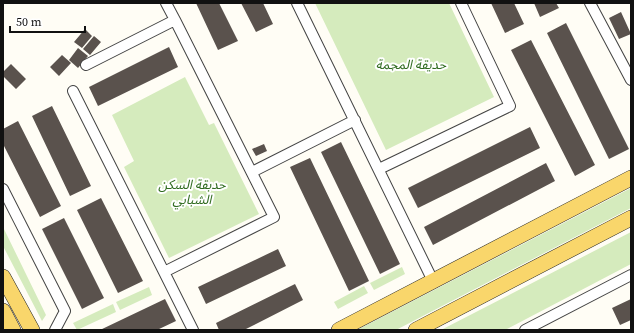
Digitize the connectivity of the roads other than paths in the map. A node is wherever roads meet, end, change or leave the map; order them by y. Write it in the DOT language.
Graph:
graph roads {
  1 [pos="166,3"];
  2 [pos="297,3"];
  3 [pos="461,3"];
  4 [pos="590,3"];
  5 [pos="175,20"];
  6 [pos="86,65"];
  7 [pos="631,80"];
  8 [pos="73,91"];
  9 [pos="355,120"];
  10 [pos="379,169"];
  11 [pos="252,172"];
  12 [pos="631,178"];
  13 [pos="3,189"];
  14 [pos="631,218"];
  15 [pos="164,272"];
  16 [pos="631,275"];
  17 [pos="3,277"];
  18 [pos="434,281"];
  19 [pos="3,311"];
  20 [pos="13,330"];
  21 [pos="32,330"];
  22 [pos="54,330"];
  23 [pos="193,330"];
  24 [pos="339,330"];
  25 [pos="416,330"];
  26 [pos="525,330"];
  1 -- 5 [label="street"];
  2 -- 9 [label="street"];
  3 -- 10 [label="street"];
  4 -- 7 [label="street"];
  5 -- 6 [label="street"];
  5 -- 11 [label="street"];
  8 -- 15 [label="street"];
  9 -- 10 [label="street"];
  9 -- 11 [label="street"];
  10 -- 18 [label="street"];
  11 -- 15 [label="street"];
  12 -- 18 [label="main road"];
  13 -- 22 [label="street"];
  14 -- 25 [label="main road"];
  15 -- 23 [label="street"];
  16 -- 26 [label="street"];
  17 -- 21 [label="main road"];
  18 -- 24 [label="main road"];
  19 -- 20 [label="main road"];
}
